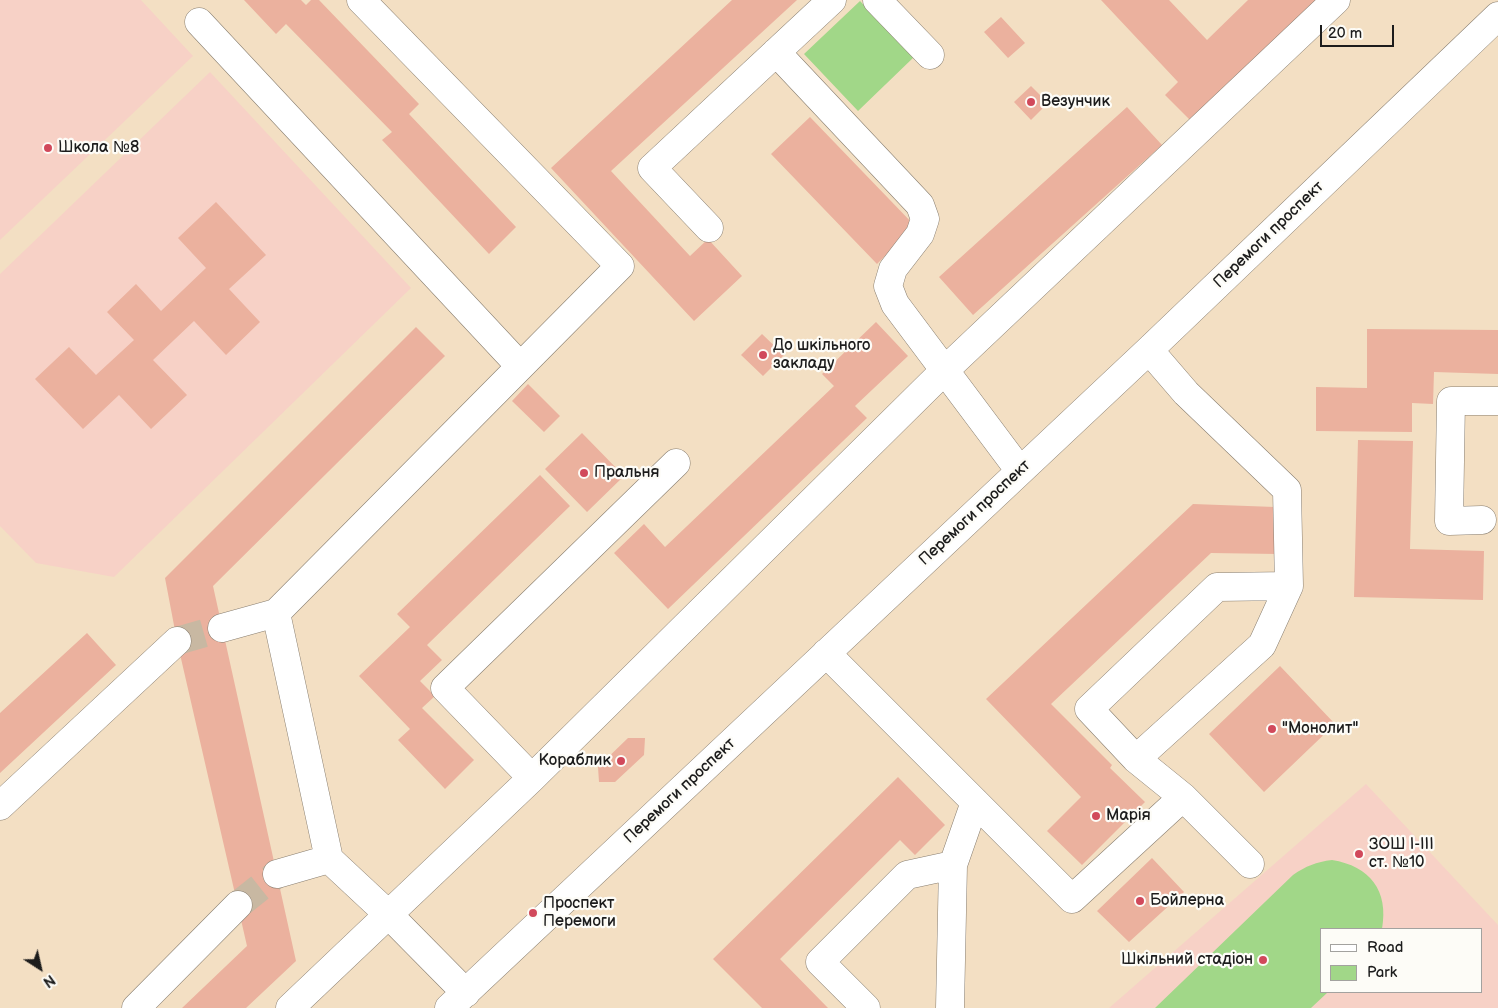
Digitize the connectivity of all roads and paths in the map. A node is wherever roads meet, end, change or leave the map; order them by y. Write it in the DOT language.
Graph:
graph roads {
  1 [pos="361,0"];
  2 [pos="832,0"];
  3 [pos="877,0"];
  4 [pos="1336,0"];
  5 [pos="1498,16"];
  6 [pos="199,22"];
  7 [pos="776,52"];
  8 [pos="930,55"];
  9 [pos="709,228"];
  10 [pos="1149,350"];
  11 [pos="520,366"];
  12 [pos="944,371"];
  13 [pos="1498,401"];
  14 [pos="676,464"];
  15 [pos="1020,471"];
  16 [pos="1482,520"];
  17 [pos="1289,586"];
  18 [pos="276,613"];
  19 [pos="222,628"];
  20 [pos="177,640"];
  21 [pos="826,653"];
  22 [pos="1136,759"];
  23 [pos="532,778"];
  24 [pos="1183,797"];
  25 [pos="975,802"];
  26 [pos="0,806"];
  27 [pos="329,859"];
  28 [pos="1250,864"];
  29 [pos="953,865"];
  30 [pos="276,874"];
  31 [pos="238,905"];
  32 [pos="388,914"];
  33 [pos="457,1000"];
  34 [pos="136,1008"];
  35 [pos="290,1008"];
  36 [pos="866,1008"];
  37 [pos="950,1008"];
  1 -- 11 [label="street"];
  2 -- 7 [label="street"];
  3 -- 8 [label="street"];
  4 -- 12 [label="street"];
  5 -- 10 [label="street, Перемоги проспект"];
  6 -- 11 [label="street"];
  7 -- 9 [label="street"];
  7 -- 12 [label="street"];
  10 -- 15 [label="street, Перемоги проспект"];
  10 -- 17 [label="street"];
  11 -- 18 [label="street"];
  12 -- 15 [label="street"];
  12 -- 23 [label="street"];
  13 -- 16 [label="street"];
  14 -- 23 [label="street"];
  15 -- 21 [label="street, Перемоги проспект"];
  17 -- 22 [label="street"];
  17 -- 22 [label="street"];
  18 -- 19 [label="street"];
  18 -- 27 [label="street"];
  20 -- 26 [label="street"];
  21 -- 25 [label="street"];
  21 -- 33 [label="street, Перемоги проспект"];
  22 -- 24 [label="street"];
  23 -- 32 [label="street"];
  24 -- 25 [label="street"];
  24 -- 28 [label="street"];
  25 -- 29 [label="street"];
  27 -- 30 [label="street"];
  27 -- 32 [label="street"];
  29 -- 36 [label="street"];
  29 -- 37 [label="street"];
  31 -- 34 [label="street"];
  32 -- 33 [label="street"];
  32 -- 35 [label="street"];
}
